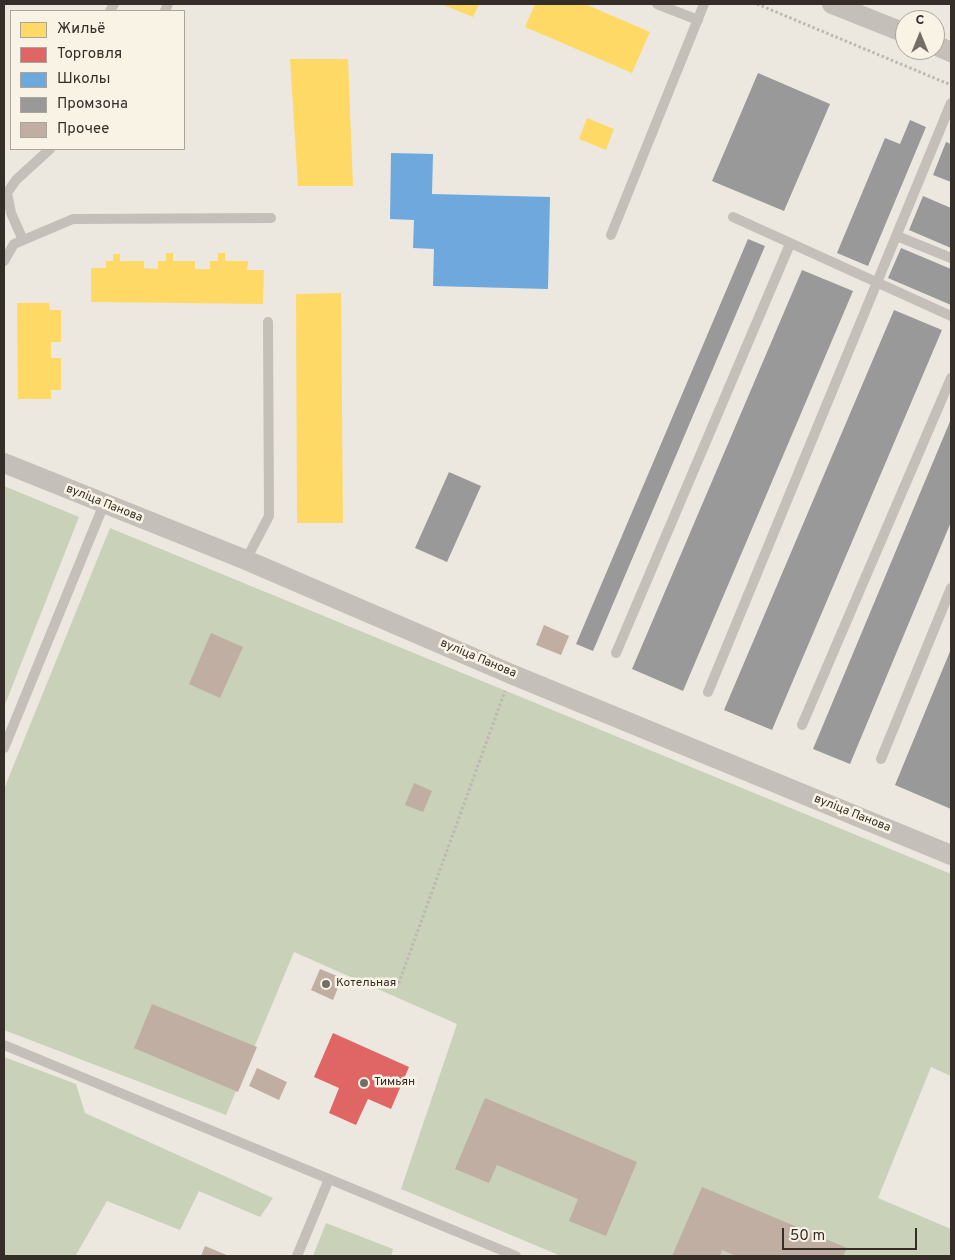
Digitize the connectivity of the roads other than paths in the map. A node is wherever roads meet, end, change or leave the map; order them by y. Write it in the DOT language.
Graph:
graph roads {
  1 [pos="657,4"];
  2 [pos="704,4"];
  3 [pos="832,4"];
  4 [pos="698,20"];
  5 [pos="895,29"];
  6 [pos="951,103"];
  7 [pos="49,150"];
  8 [pos="733,217"];
  9 [pos="271,218"];
  10 [pos="611,235"];
  11 [pos="897,236"];
  12 [pos="23,240"];
  13 [pos="790,244"];
  14 [pos="951,258"];
  15 [pos="4,261"];
  16 [pos="877,283"];
  17 [pos="951,316"];
  18 [pos="268,322"];
  19 [pos="951,378"];
  20 [pos="4,464"];
  21 [pos="104,504"];
  22 [pos="246,560"];
  23 [pos="951,588"];
  24 [pos="616,653"];
  25 [pos="708,692"];
  26 [pos="802,725"];
  27 [pos="4,748"];
  28 [pos="881,759"];
  29 [pos="951,856"];
  30 [pos="4,1045"];
  31 [pos="329,1179"];
  32 [pos="297,1256"];
  33 [pos="516,1256"];
  1 -- 4 [label="lane"];
  2 -- 4 [label="lane"];
  3 -- 5 [label="street"];
  4 -- 10 [label="lane"];
  6 -- 11 [label="lane"];
  7 -- 12 [label="lane"];
  8 -- 13 [label="lane"];
  9 -- 12 [label="lane"];
  11 -- 14 [label="lane"];
  11 -- 16 [label="lane"];
  12 -- 15 [label="lane"];
  13 -- 16 [label="lane"];
  13 -- 24 [label="lane"];
  16 -- 17 [label="lane"];
  16 -- 25 [label="lane"];
  18 -- 22 [label="lane"];
  19 -- 26 [label="lane"];
  20 -- 21 [label="street, вуліца Панова"];
  21 -- 22 [label="street, вуліца Панова"];
  21 -- 27 [label="lane"];
  22 -- 29 [label="street, вуліца Панова"];
  23 -- 28 [label="lane"];
  30 -- 31 [label="lane"];
  31 -- 32 [label="lane"];
  31 -- 33 [label="lane"];
}
